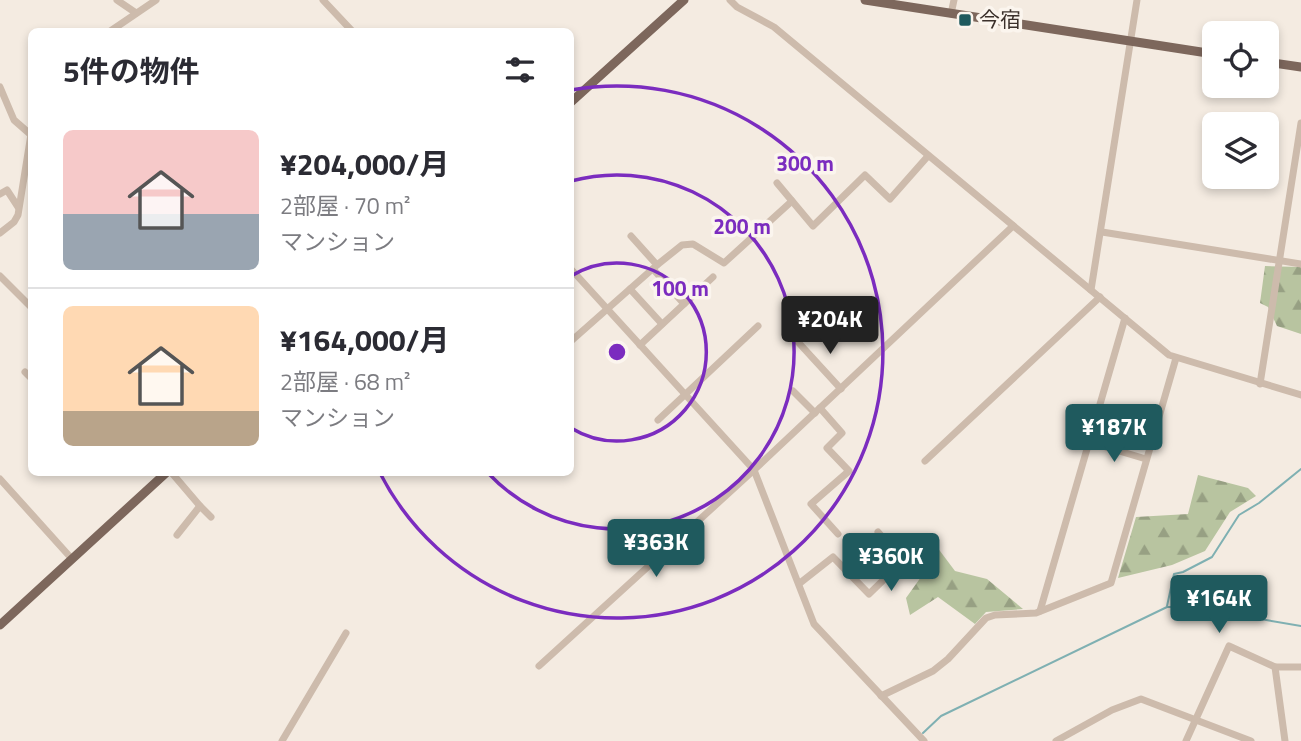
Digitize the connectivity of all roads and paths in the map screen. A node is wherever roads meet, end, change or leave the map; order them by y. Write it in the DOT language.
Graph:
graph roads {
  1 [pos="117,0"];
  2 [pos="156,0"];
  3 [pos="323,0"];
  4 [pos="684,0"];
  5 [pos="730,0"];
  6 [pos="865,0"];
  7 [pos="954,0"];
  8 [pos="1137,0"];
  9 [pos="136,13"];
  10 [pos="951,14"];
  11 [pos="115,28"];
  12 [pos="349,28"];
  13 [pos="1131,41"];
  14 [pos="1202,52"];
  15 [pos="1279,64"];
  16 [pos="1301,67"];
  17 [pos="0,90"];
  18 [pos="574,99"];
  19 [pos="1301,122"];
  20 [pos="28,129"];
  21 [pos="28,150"];
  22 [pos="928,156"];
  23 [pos="777,183"];
  24 [pos="0,194"];
  25 [pos="792,201"];
  26 [pos="19,208"];
  27 [pos="1013,226"];
  28 [pos="1102,232"];
  29 [pos="0,233"];
  30 [pos="631,236"];
  31 [pos="1280,261"];
  32 [pos="1301,264"];
  33 [pos="655,267"];
  34 [pos="574,272"];
  35 [pos="0,276"];
  36 [pos="713,277"];
  37 [pos="630,289"];
  38 [pos="1091,289"];
  39 [pos="1100,297"];
  40 [pos="28,304"];
  41 [pos="684,304"];
  42 [pos="607,309"];
  43 [pos="1125,318"];
  44 [pos="662,324"];
  45 [pos="758,326"];
  46 [pos="574,338"];
  47 [pos="798,342"];
  48 [pos="640,345"];
  49 [pos="1176,358"];
  50 [pos="25,372"];
  51 [pos="28,375"];
  52 [pos="1260,384"];
  53 [pos="841,389"];
  54 [pos="793,391"];
  55 [pos="685,394"];
  56 [pos="1301,396"];
  57 [pos="818,410"];
  58 [pos="658,420"];
  59 [pos="1089,442"];
  60 [pos="1146,459"];
  61 [pos="925,461"];
  62 [pos="754,470"];
  63 [pos="165,476"];
  64 [pos="173,476"];
  65 [pos="0,479"];
  66 [pos="200,506"];
  67 [pos="211,517"];
  68 [pos="878,532"];
  69 [pos="838,534"];
  70 [pos="177,535"];
  71 [pos="72,559"];
  72 [pos="800,583"];
  73 [pos="1040,611"];
  74 [pos="0,625"];
  75 [pos="346,633"];
  76 [pos="539,666"];
  77 [pos="1275,667"];
  78 [pos="1301,667"];
  79 [pos="881,696"];
  80 [pos="1195,720"];
  81 [pos="282,741"];
  82 [pos="924,741"];
  83 [pos="1056,741"];
  84 [pos="1186,741"];
  85 [pos="1251,741"];
  86 [pos="1285,741"];
  1 -- 9 [label="street"];
  2 -- 9 [label="street"];
  3 -- 12 [label="street"];
  4 -- 18 [label="main road"];
  5 -- 22 [label="street"];
  6 -- 10 [label="main road"];
  7 -- 10 [label="street"];
  8 -- 13 [label="street"];
  9 -- 11 [label="street"];
  10 -- 13 [label="main road"];
  13 -- 14 [label="main road"];
  13 -- 28 [label="street"];
  15 -- 16 [label="main road"];
  17 -- 20 [label="street"];
  19 -- 31 [label="street"];
  21 -- 26 [label="street"];
  22 -- 25 [label="street"];
  22 -- 27 [label="street"];
  23 -- 25 [label="street"];
  24 -- 26 [label="street"];
  25 -- 33 [label="street"];
  26 -- 29 [label="street"];
  27 -- 38 [label="street"];
  27 -- 53 [label="street"];
  28 -- 31 [label="street"];
  28 -- 38 [label="street"];
  30 -- 33 [label="street"];
  31 -- 32 [label="street"];
  31 -- 52 [label="street"];
  33 -- 37 [label="street"];
  33 -- 41 [label="street"];
  34 -- 42 [label="street"];
  35 -- 40 [label="street"];
  36 -- 41 [label="street"];
  37 -- 42 [label="street"];
  37 -- 44 [label="street"];
  38 -- 39 [label="street"];
  39 -- 43 [label="street"];
  39 -- 61 [label="street"];
  41 -- 44 [label="street"];
  42 -- 46 [label="street"];
  42 -- 48 [label="street"];
  43 -- 49 [label="street"];
  43 -- 59 [label="street"];
  44 -- 48 [label="street"];
  45 -- 55 [label="street"];
  47 -- 53 [label="street"];
  48 -- 55 [label="street"];
  49 -- 52 [label="street"];
  49 -- 60 [label="street"];
  50 -- 51 [label="street"];
  52 -- 56 [label="street"];
  53 -- 57 [label="street"];
  54 -- 57 [label="street"];
  55 -- 58 [label="street"];
  55 -- 62 [label="street"];
  57 -- 62 [label="street"];
  57 -- 69 [label="street"];
  59 -- 60 [label="street"];
  59 -- 73 [label="street"];
  60 -- 73 [label="street"];
  62 -- 72 [label="street"];
  62 -- 76 [label="street"];
  63 -- 71 [label="main road"];
  64 -- 66 [label="street"];
  65 -- 71 [label="street"];
  66 -- 67 [label="street"];
  66 -- 70 [label="street"];
  68 -- 72 [label="street"];
  71 -- 74 [label="main road"];
  72 -- 79 [label="street"];
  73 -- 79 [label="street"];
  75 -- 81 [label="street"];
  77 -- 78 [label="street"];
  77 -- 80 [label="street"];
  77 -- 86 [label="street"];
  79 -- 82 [label="street"];
  80 -- 83 [label="street"];
  80 -- 84 [label="street"];
  80 -- 85 [label="street"];
}
